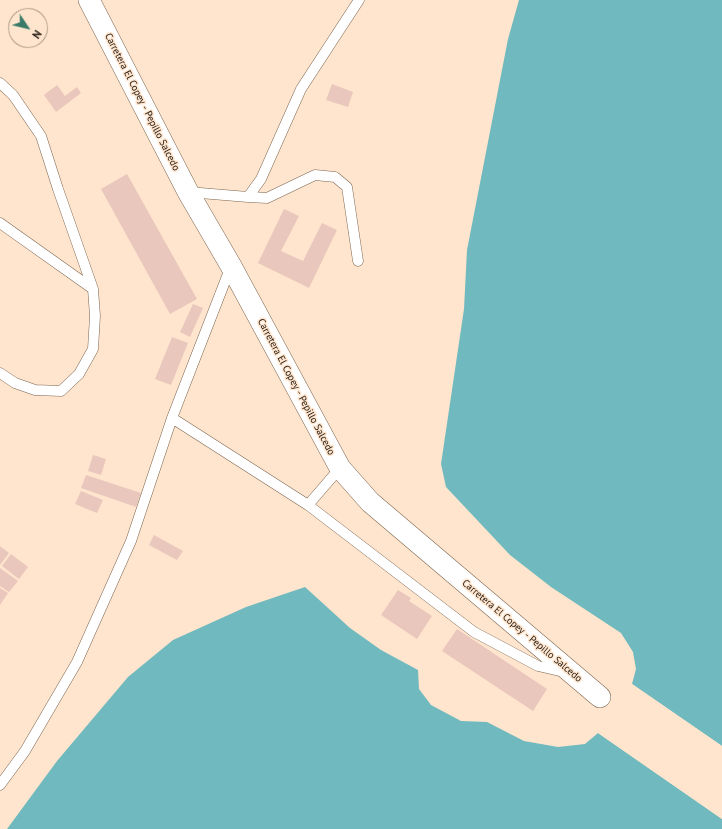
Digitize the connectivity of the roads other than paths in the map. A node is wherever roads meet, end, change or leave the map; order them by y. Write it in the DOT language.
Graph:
graph roads {
  1 [pos="89,0"];
  2 [pos="359,0"];
  3 [pos="0,83"];
  4 [pos="188,192"];
  5 [pos="248,197"];
  6 [pos="0,223"];
  7 [pos="358,261"];
  8 [pos="231,266"];
  9 [pos="93,289"];
  10 [pos="0,373"];
  11 [pos="172,418"];
  12 [pos="340,468"];
  13 [pos="308,506"];
  14 [pos="572,674"];
  15 [pos="600,697"];
  16 [pos="0,785"];
  1 -- 4 [label="street, Carretera El Copey - Pepillo Salcedo"];
  2 -- 5 [label="lane"];
  3 -- 9 [label="lane"];
  4 -- 5 [label="lane"];
  4 -- 8 [label="street, Carretera El Copey - Pepillo Salcedo"];
  5 -- 7 [label="lane"];
  6 -- 9 [label="lane"];
  8 -- 11 [label="lane"];
  8 -- 12 [label="street, Carretera El Copey - Pepillo Salcedo"];
  9 -- 10 [label="lane"];
  11 -- 13 [label="lane"];
  11 -- 16 [label="lane"];
  12 -- 13 [label="lane"];
  12 -- 14 [label="street, Carretera El Copey - Pepillo Salcedo"];
  13 -- 14 [label="lane"];
  14 -- 15 [label="street, Carretera El Copey - Pepillo Salcedo"];
}
